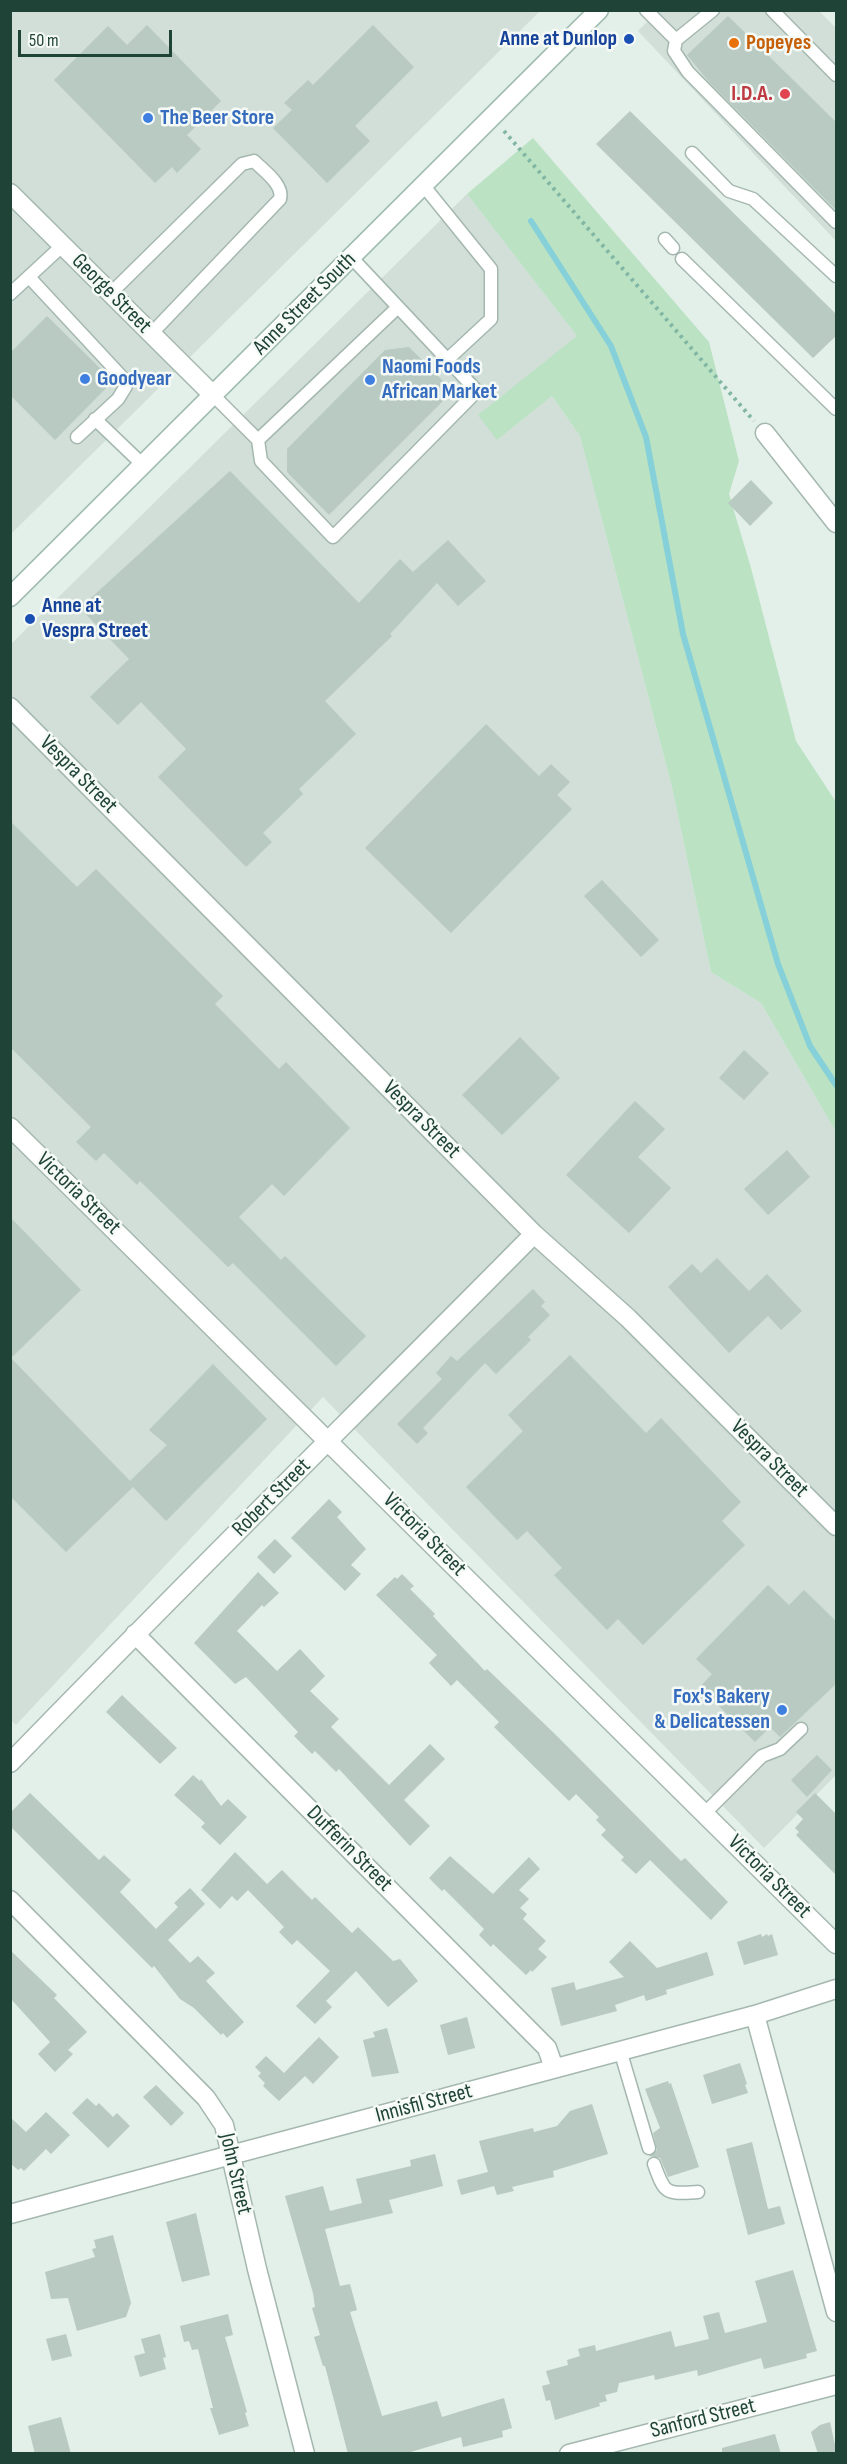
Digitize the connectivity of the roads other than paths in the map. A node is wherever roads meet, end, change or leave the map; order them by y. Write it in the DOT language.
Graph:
graph roads {
  1 [pos="599,10"];
  2 [pos="646,10"];
  3 [pos="713,10"];
  4 [pos="772,10"];
  5 [pos="676,40"];
  6 [pos="837,75"];
  7 [pos="692,153"];
  8 [pos="423,185"];
  9 [pos="10,193"];
  10 [pos="837,222"];
  11 [pos="62,246"];
  12 [pos="351,257"];
  13 [pos="682,259"];
  14 [pos="837,276"];
  15 [pos="29,277"];
  16 [pos="111,293"];
  17 [pos="10,294"];
  18 [pos="398,307"];
  19 [pos="152,334"];
  20 [pos="448,359"];
  21 [pos="213,395"];
  22 [pos="837,409"];
  23 [pos="95,420"];
  24 [pos="765,433"];
  25 [pos="77,437"];
  26 [pos="258,440"];
  27 [pos="142,464"];
  28 [pos="837,523"];
  29 [pos="10,597"];
  30 [pos="10,707"];
  31 [pos="10,1127"];
  32 [pos="534,1234"];
  33 [pos="330,1441"];
  34 [pos="837,1526"];
  35 [pos="135,1634"];
  36 [pos="801,1729"];
  37 [pos="10,1763"];
  38 [pos="705,1813"];
  39 [pos="10,1900"];
  40 [pos="837,1944"];
  41 [pos="837,1989"];
  42 [pos="755,2015"];
  43 [pos="620,2050"];
  44 [pos="554,2068"];
  45 [pos="649,2148"];
  46 [pos="231,2156"];
  47 [pos="654,2164"];
  48 [pos="698,2192"];
  49 [pos="10,2214"];
  50 [pos="837,2312"];
  51 [pos="837,2385"];
  52 [pos="305,2454"];
  53 [pos="568,2454"];
  1 -- 8 [label="street, Anne Street South"];
  2 -- 5 [label="lane"];
  3 -- 5 [label="lane"];
  4 -- 6 [label="lane"];
  5 -- 10 [label="lane"];
  7 -- 14 [label="lane"];
  8 -- 12 [label="street, Anne Street South"];
  8 -- 20 [label="lane"];
  9 -- 11 [label="street, George Street"];
  11 -- 15 [label="lane"];
  11 -- 16 [label="street, George Street"];
  12 -- 18 [label="lane"];
  12 -- 21 [label="street, Anne Street South"];
  13 -- 22 [label="lane"];
  15 -- 17 [label="lane"];
  15 -- 23 [label="lane"];
  16 -- 19 [label="street, George Street"];
  16 -- 19 [label="lane"];
  18 -- 20 [label="lane"];
  18 -- 26 [label="lane"];
  19 -- 21 [label="street, George Street"];
  20 -- 26 [label="lane"];
  21 -- 26 [label="lane"];
  21 -- 27 [label="street, Anne Street South"];
  23 -- 25 [label="lane"];
  23 -- 27 [label="lane"];
  24 -- 28 [label="street"];
  27 -- 29 [label="street, Anne Street South"];
  30 -- 32 [label="street, Vespra Street"];
  31 -- 33 [label="street, Victoria Street"];
  32 -- 33 [label="street, Robert Street"];
  32 -- 34 [label="street, Vespra Street"];
  33 -- 35 [label="street, Robert Street"];
  33 -- 38 [label="street, Victoria Street"];
  35 -- 37 [label="street, Robert Street"];
  35 -- 44 [label="street, Dufferin Street"];
  36 -- 38 [label="lane"];
  38 -- 40 [label="street, Victoria Street"];
  39 -- 46 [label="street, John Street"];
  41 -- 42 [label="street, Innisfil Street"];
  42 -- 43 [label="street, Innisfil Street"];
  42 -- 50 [label="street"];
  43 -- 44 [label="street, Innisfil Street"];
  43 -- 45 [label="lane"];
  44 -- 46 [label="street, Innisfil Street"];
  46 -- 49 [label="street, Innisfil Street"];
  46 -- 52 [label="street, John Street"];
  47 -- 48 [label="lane"];
  51 -- 53 [label="street, Sanford Street"];
}
